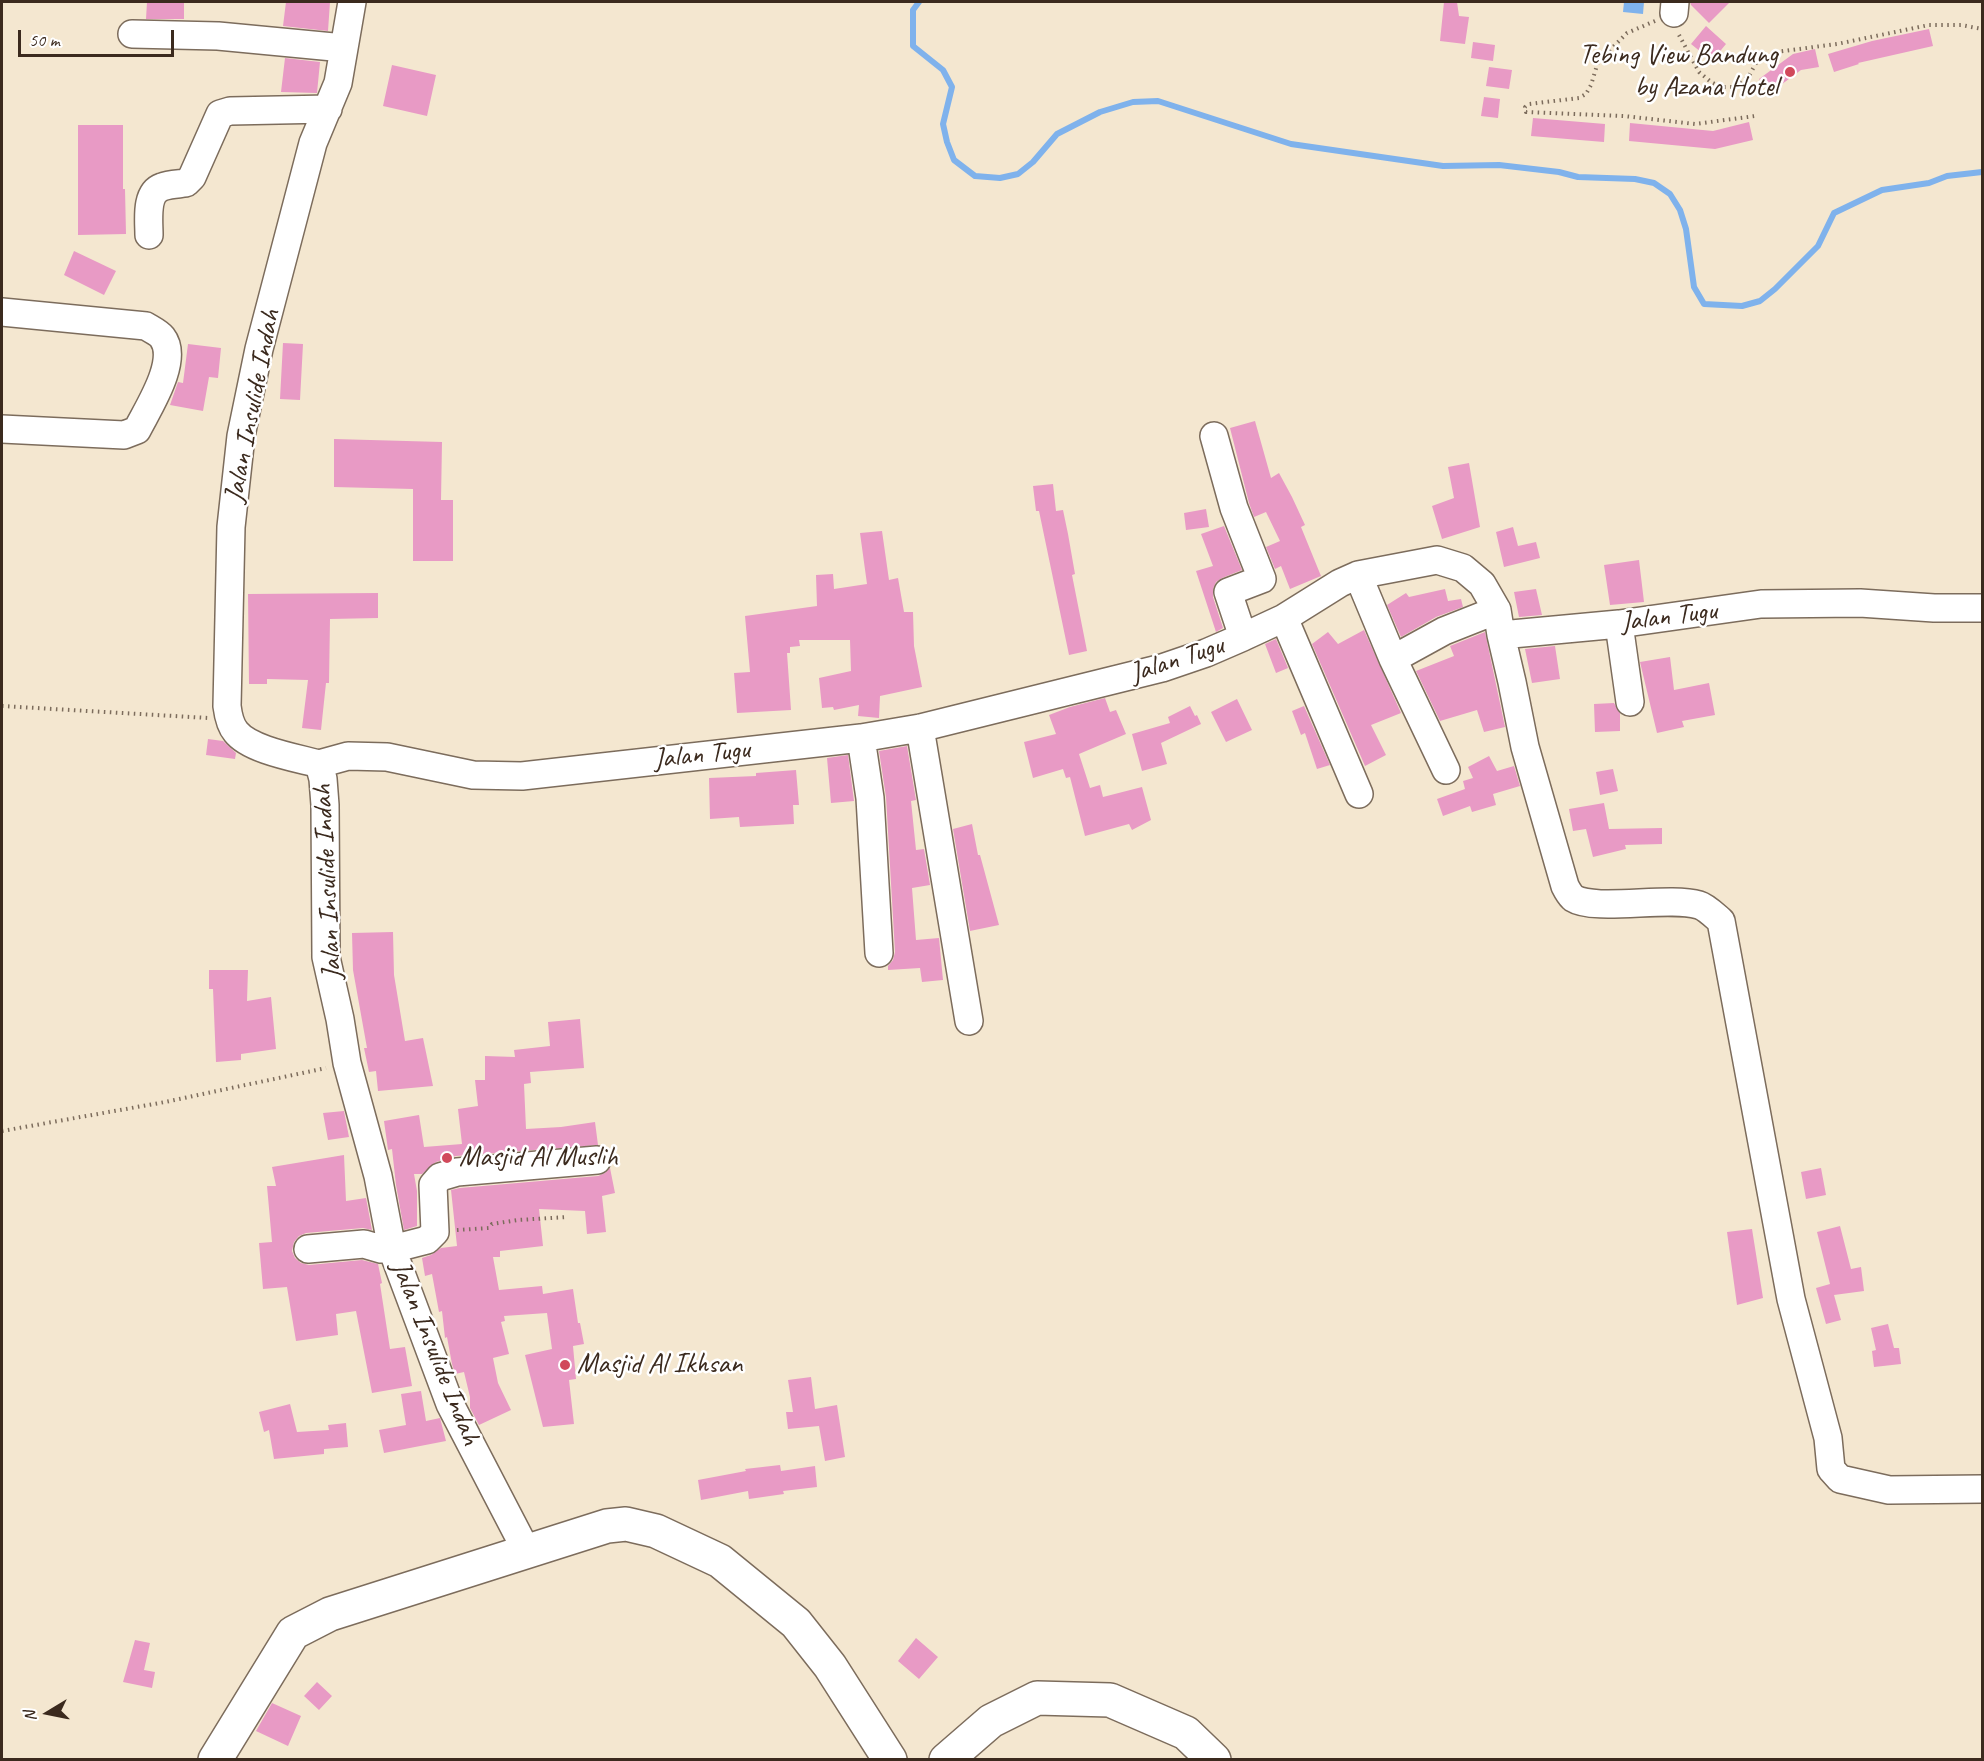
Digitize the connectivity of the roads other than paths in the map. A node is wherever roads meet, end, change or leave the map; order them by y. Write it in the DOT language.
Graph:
graph roads {
  1 [pos="352,2"];
  2 [pos="132,34"];
  3 [pos="344,48"];
  4 [pos="328,109"];
  5 [pos="149,235"];
  6 [pos="2,312"];
  7 [pos="2,429"];
  8 [pos="1214,436"];
  9 [pos="1358,575"];
  10 [pos="1983,608"];
  11 [pos="1284,618"];
  12 [pos="1499,622"];
  13 [pos="1619,624"];
  14 [pos="1244,637"];
  15 [pos="1393,660"];
  16 [pos="1630,702"];
  17 [pos="920,728"];
  18 [pos="861,738"];
  19 [pos="319,764"];
  20 [pos="1446,770"];
  21 [pos="1359,794"];
  22 [pos="879,953"];
  23 [pos="969,1021"];
  24 [pos="597,1160"];
  25 [pos="308,1249"];
  26 [pos="392,1249"];
  27 [pos="1983,1489"];
  28 [pos="527,1552"];
  29 [pos="215,1760"];
  30 [pos="890,1760"];
  31 [pos="946,1760"];
  32 [pos="1214,1760"];
  1 -- 3 [label="street, Jalan Insulide Indah"];
  2 -- 3 [label="street"];
  3 -- 4 [label="street, Jalan Insulide Indah"];
  4 -- 5 [label="street"];
  4 -- 19 [label="street, Jalan Insulide Indah"];
  6 -- 7 [label="street"];
  8 -- 14 [label="street"];
  9 -- 11 [label="street, Jalan Tugu"];
  9 -- 12 [label="street, Jalan Tugu"];
  9 -- 15 [label="street"];
  10 -- 13 [label="street, Jalan Tugu"];
  11 -- 14 [label="street, Jalan Tugu"];
  11 -- 21 [label="street"];
  12 -- 13 [label="street, Jalan Tugu"];
  12 -- 15 [label="street"];
  12 -- 27 [label="street"];
  13 -- 16 [label="street"];
  14 -- 17 [label="street, Jalan Tugu"];
  15 -- 20 [label="street"];
  17 -- 18 [label="street, Jalan Tugu"];
  17 -- 23 [label="street"];
  18 -- 19 [label="street, Jalan Tugu"];
  18 -- 22 [label="street"];
  19 -- 26 [label="street, Jalan Insulide Indah"];
  24 -- 26 [label="street"];
  25 -- 26 [label="street"];
  26 -- 28 [label="street, Jalan Insulide Indah"];
  28 -- 29 [label="main road"];
  28 -- 30 [label="main road"];
  31 -- 32 [label="main road"];
}
